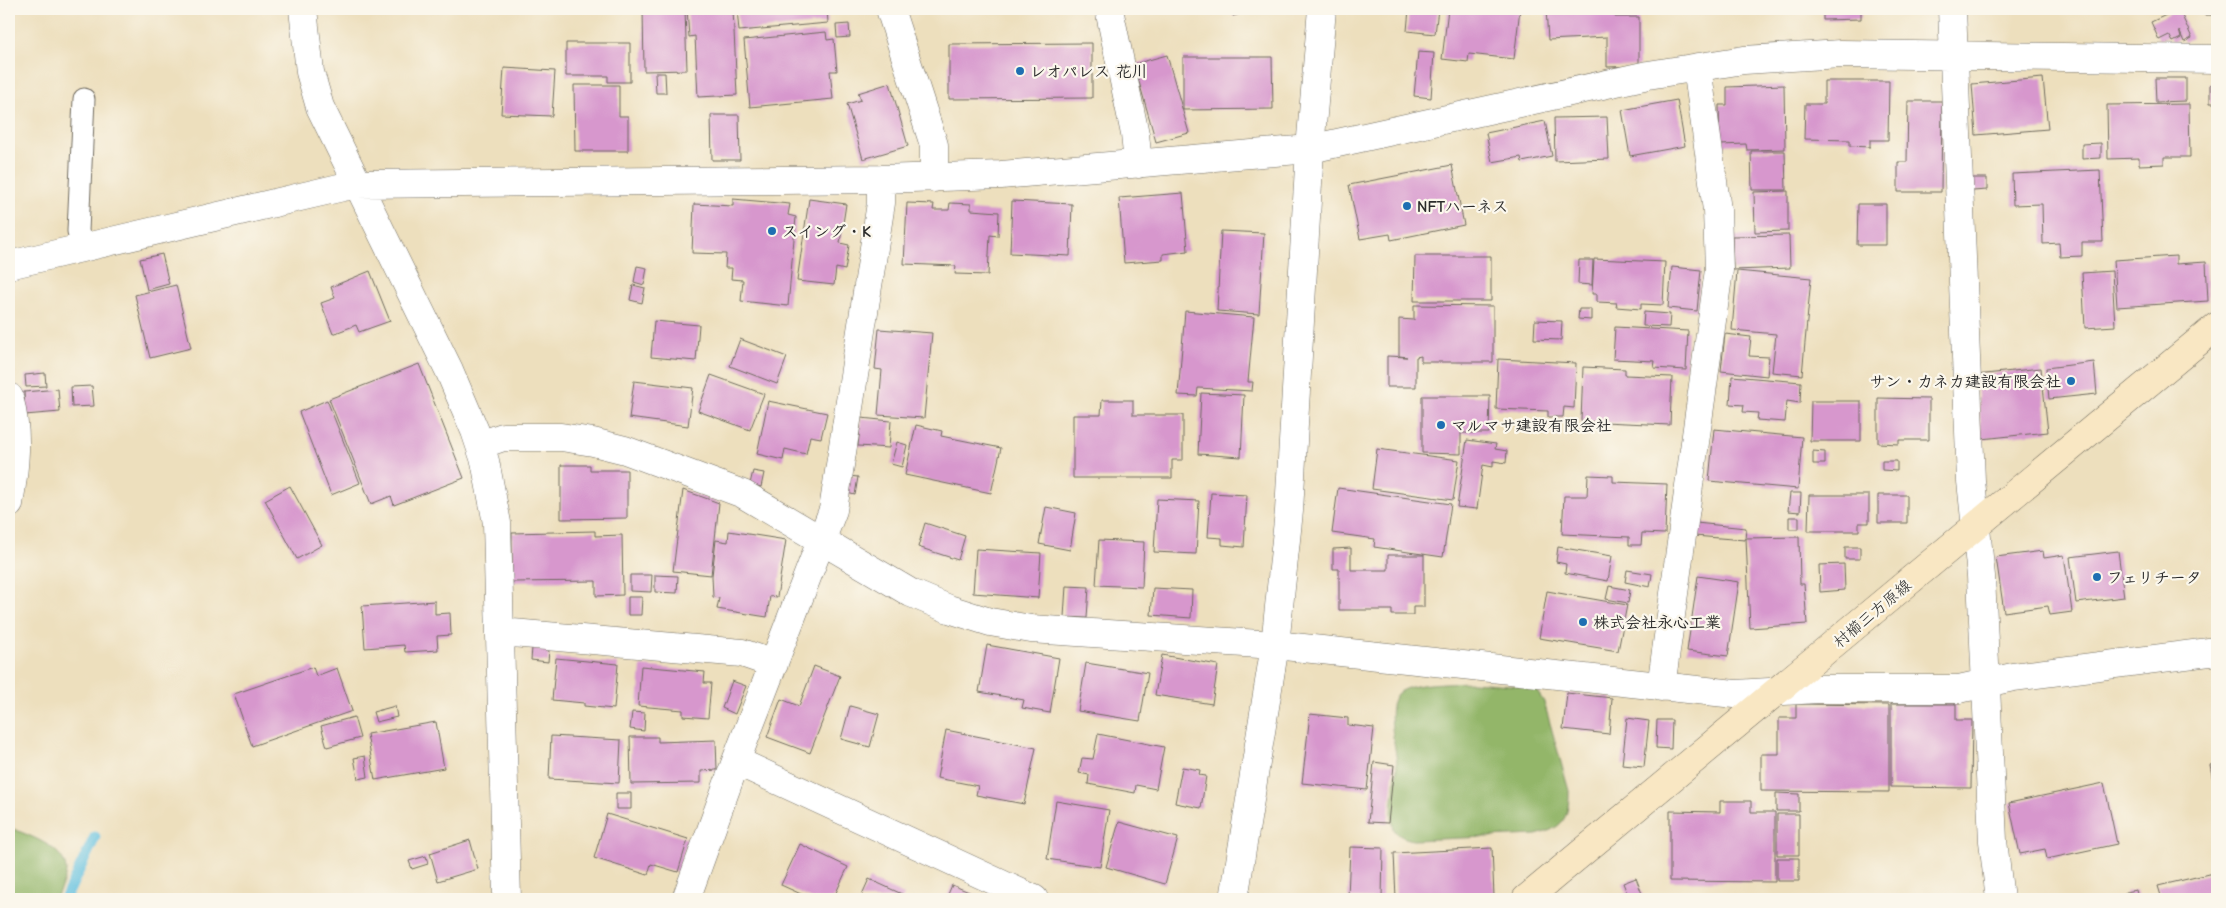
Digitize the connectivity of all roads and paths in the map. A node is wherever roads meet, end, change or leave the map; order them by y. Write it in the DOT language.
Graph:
graph roads {
  1 [pos="303,9"];
  2 [pos="890,9"];
  3 [pos="1108,9"];
  4 [pos="1322,9"];
  5 [pos="1952,9"];
  6 [pos="1954,56"];
  7 [pos="2217,58"];
  8 [pos="1696,66"];
  9 [pos="84,100"];
  10 [pos="1310,150"];
  11 [pos="1138,164"];
  12 [pos="934,178"];
  13 [pos="881,179"];
  14 [pos="356,184"];
  15 [pos="82,248"];
  16 [pos="9,264"];
  17 [pos="2217,326"];
  18 [pos="9,397"];
  19 [pos="480,445"];
  20 [pos="9,504"];
  21 [pos="1976,526"];
  22 [pos="821,540"];
  23 [pos="500,632"];
  24 [pos="1275,645"];
  25 [pos="2217,651"];
  26 [pos="774,664"];
  27 [pos="1986,683"];
  28 [pos="1661,687"];
  29 [pos="1776,692"];
  30 [pos="736,761"];
  31 [pos="507,899"];
  32 [pos="686,899"];
  33 [pos="1034,899"];
  34 [pos="1234,899"];
  35 [pos="1526,899"];
  36 [pos="2000,899"];
  1 -- 14 [label="street"];
  2 -- 12 [label="street"];
  3 -- 11 [label="street"];
  4 -- 10 [label="street"];
  5 -- 6 [label="street"];
  6 -- 7 [label="street"];
  6 -- 8 [label="street"];
  6 -- 21 [label="street"];
  8 -- 10 [label="street"];
  8 -- 28 [label="street"];
  9 -- 15 [label="lane"];
  10 -- 11 [label="street"];
  10 -- 24 [label="street"];
  11 -- 12 [label="street"];
  12 -- 13 [label="street"];
  13 -- 14 [label="street"];
  13 -- 22 [label="street"];
  14 -- 15 [label="street"];
  14 -- 19 [label="street"];
  15 -- 16 [label="street"];
  17 -- 21 [label="main road, 村櫛三方原線"];
  18 -- 20 [label="street"];
  19 -- 22 [label="street"];
  19 -- 23 [label="street"];
  21 -- 27 [label="street"];
  21 -- 29 [label="main road, 村櫛三方原線"];
  22 -- 24 [label="street"];
  22 -- 26 [label="street"];
  23 -- 26 [label="street"];
  23 -- 31 [label="street"];
  24 -- 28 [label="street"];
  24 -- 34 [label="street"];
  25 -- 27 [label="street"];
  26 -- 30 [label="street"];
  27 -- 29 [label="street"];
  27 -- 36 [label="street"];
  28 -- 29 [label="street"];
  29 -- 35 [label="main road, 村櫛三方原線"];
  30 -- 32 [label="street"];
  30 -- 33 [label="street"];
}
